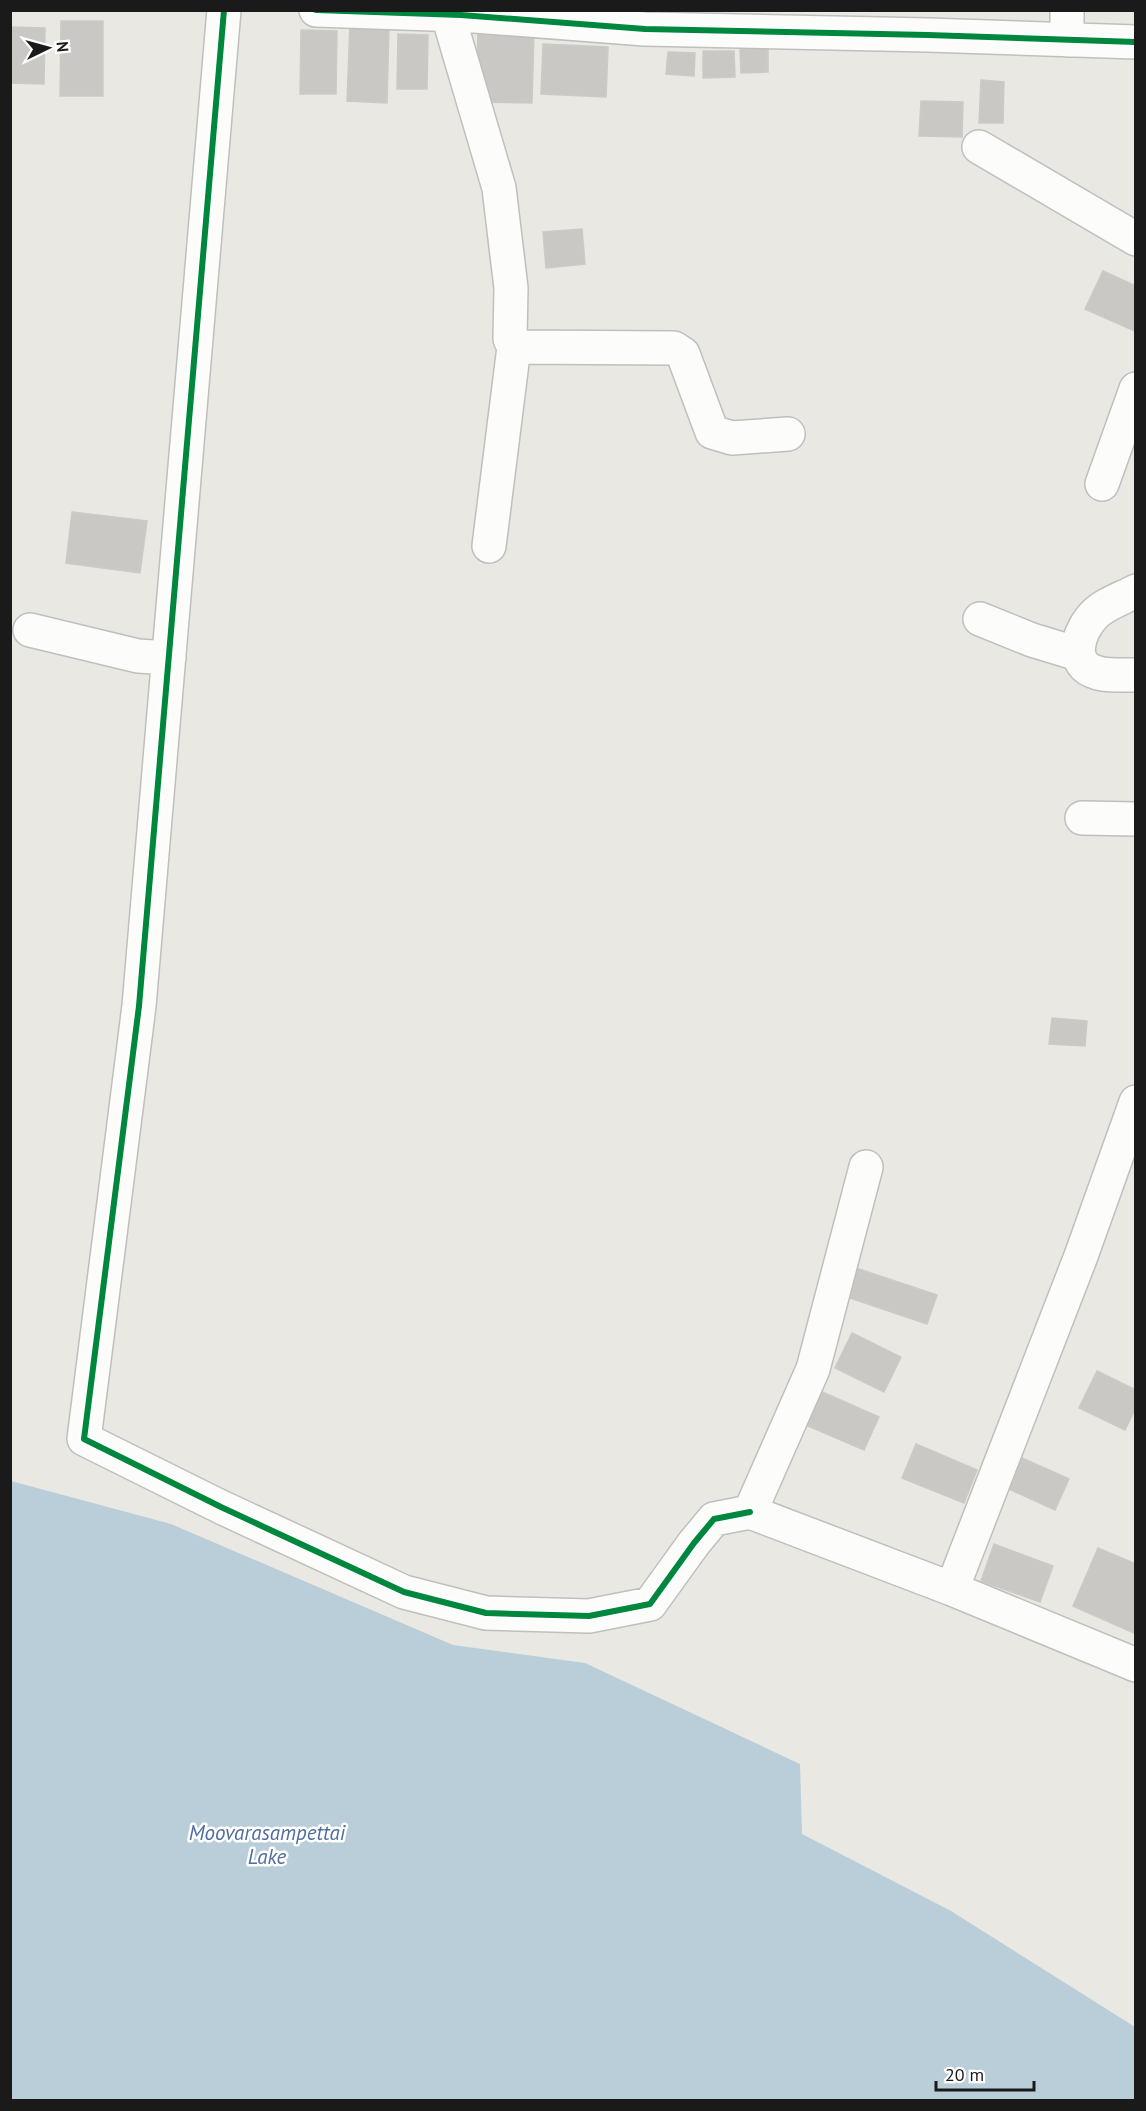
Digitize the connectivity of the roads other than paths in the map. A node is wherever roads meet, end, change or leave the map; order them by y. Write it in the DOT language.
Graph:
graph roads {
  1 [pos="224,10"];
  2 [pos="316,10"];
  3 [pos="457,14"];
  4 [pos="845,22"];
  5 [pos="1067,25"];
  6 [pos="1136,42"];
  7 [pos="979,147"];
  8 [pos="1136,239"];
  9 [pos="514,347"];
  10 [pos="1136,389"];
  11 [pos="788,434"];
  12 [pos="1102,484"];
  13 [pos="489,546"];
  14 [pos="1136,591"];
  15 [pos="980,619"];
  16 [pos="30,630"];
  17 [pos="1078,654"];
  18 [pos="169,658"];
  19 [pos="1136,675"];
  20 [pos="1082,818"];
  21 [pos="1136,819"];
  22 [pos="1136,1102"];
  23 [pos="866,1167"];
  24 [pos="750,1512"];
  25 [pos="952,1589"];
  26 [pos="1136,1665"];
  1 -- 18 [label="street"];
  2 -- 3 [label="street"];
  3 -- 4 [label="street"];
  3 -- 9 [label="street"];
  4 -- 5 [label="street"];
  5 -- 6 [label="street"];
  7 -- 8 [label="street"];
  9 -- 11 [label="street"];
  9 -- 13 [label="street"];
  10 -- 12 [label="street"];
  14 -- 17 [label="street"];
  15 -- 17 [label="street"];
  16 -- 18 [label="street"];
  17 -- 19 [label="street"];
  18 -- 24 [label="street"];
  20 -- 21 [label="street"];
  22 -- 25 [label="street"];
  23 -- 24 [label="street"];
  24 -- 25 [label="street"];
  25 -- 26 [label="street"];
}
